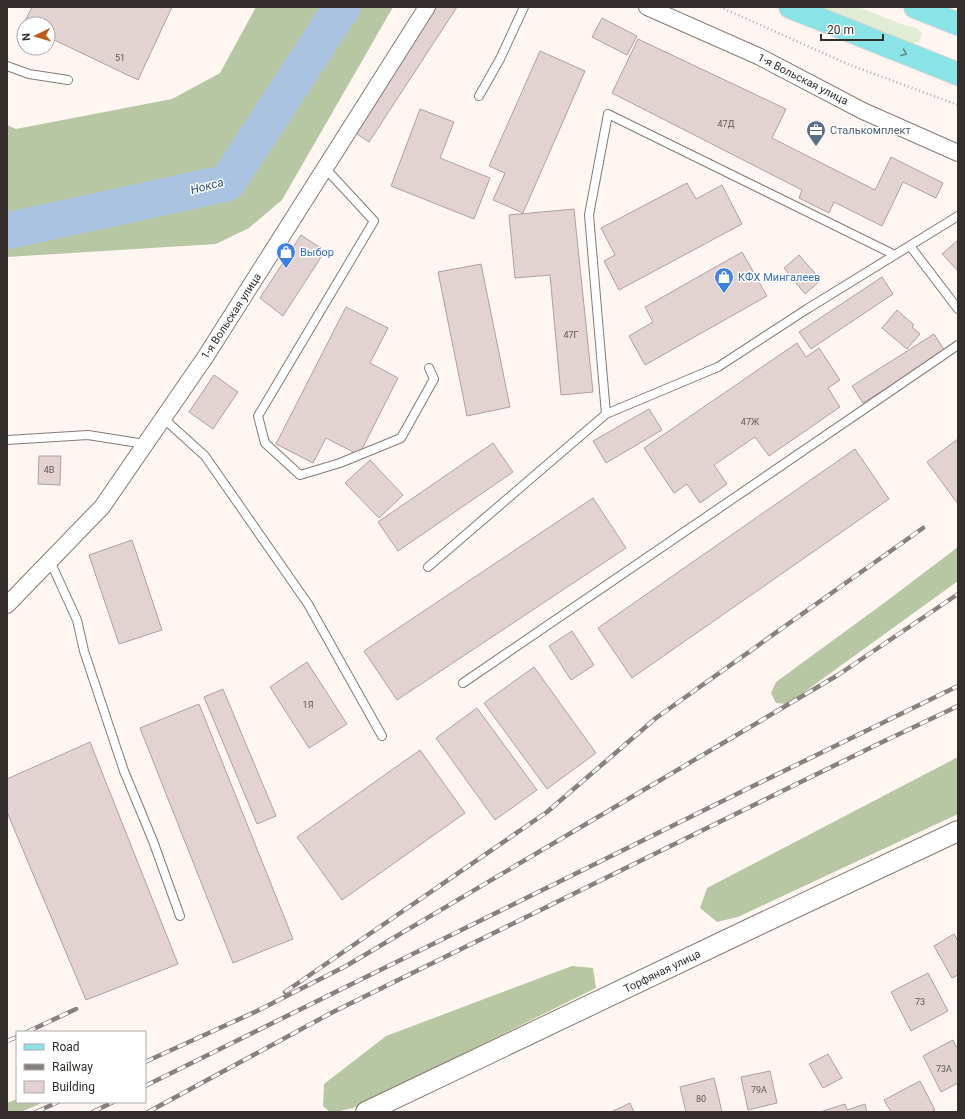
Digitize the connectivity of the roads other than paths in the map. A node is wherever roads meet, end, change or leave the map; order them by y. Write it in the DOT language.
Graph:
graph roads {
  1 [pos="427,7"];
  2 [pos="524,7"];
  3 [pos="647,7"];
  4 [pos="790,7"];
  5 [pos="923,8"];
  6 [pos="958,24"];
  7 [pos="7,66"];
  8 [pos="958,74"];
  9 [pos="68,80"];
  10 [pos="479,96"];
  11 [pos="958,153"];
  12 [pos="325,168"];
  13 [pos="958,216"];
  14 [pos="910,246"];
  15 [pos="895,255"];
  16 [pos="958,309"];
  17 [pos="958,345"];
  18 [pos="429,368"];
  19 [pos="606,414"];
  20 [pos="163,418"];
  21 [pos="7,440"];
  22 [pos="145,444"];
  23 [pos="50,561"];
  24 [pos="428,567"];
  25 [pos="7,605"];
  26 [pos="463,683"];
  27 [pos="382,736"];
  28 [pos="958,831"];
  29 [pos="180,916"];
  30 [pos="366,1112"];
  1 -- 12 [label="street, 1-я Вольская улица"];
  2 -- 10 [label="lane"];
  3 -- 11 [label="street, 1-я Вольская улица"];
  4 -- 8 [label="main road, one-way"];
  5 -- 6 [label="main road"];
  7 -- 9 [label="lane"];
  12 -- 18 [label="lane"];
  12 -- 20 [label="street, 1-я Вольская улица"];
  13 -- 14 [label="lane"];
  14 -- 15 [label="lane"];
  14 -- 16 [label="lane"];
  15 -- 19 [label="lane"];
  15 -- 19 [label="lane"];
  17 -- 26 [label="lane"];
  19 -- 24 [label="lane"];
  20 -- 22 [label="street, 1-я Вольская улица"];
  20 -- 27 [label="lane"];
  21 -- 22 [label="lane"];
  22 -- 23 [label="street, 1-я Вольская улица"];
  23 -- 25 [label="street, 1-я Вольская улица"];
  23 -- 29 [label="lane"];
  28 -- 30 [label="street, Торфяная улица"];
}
